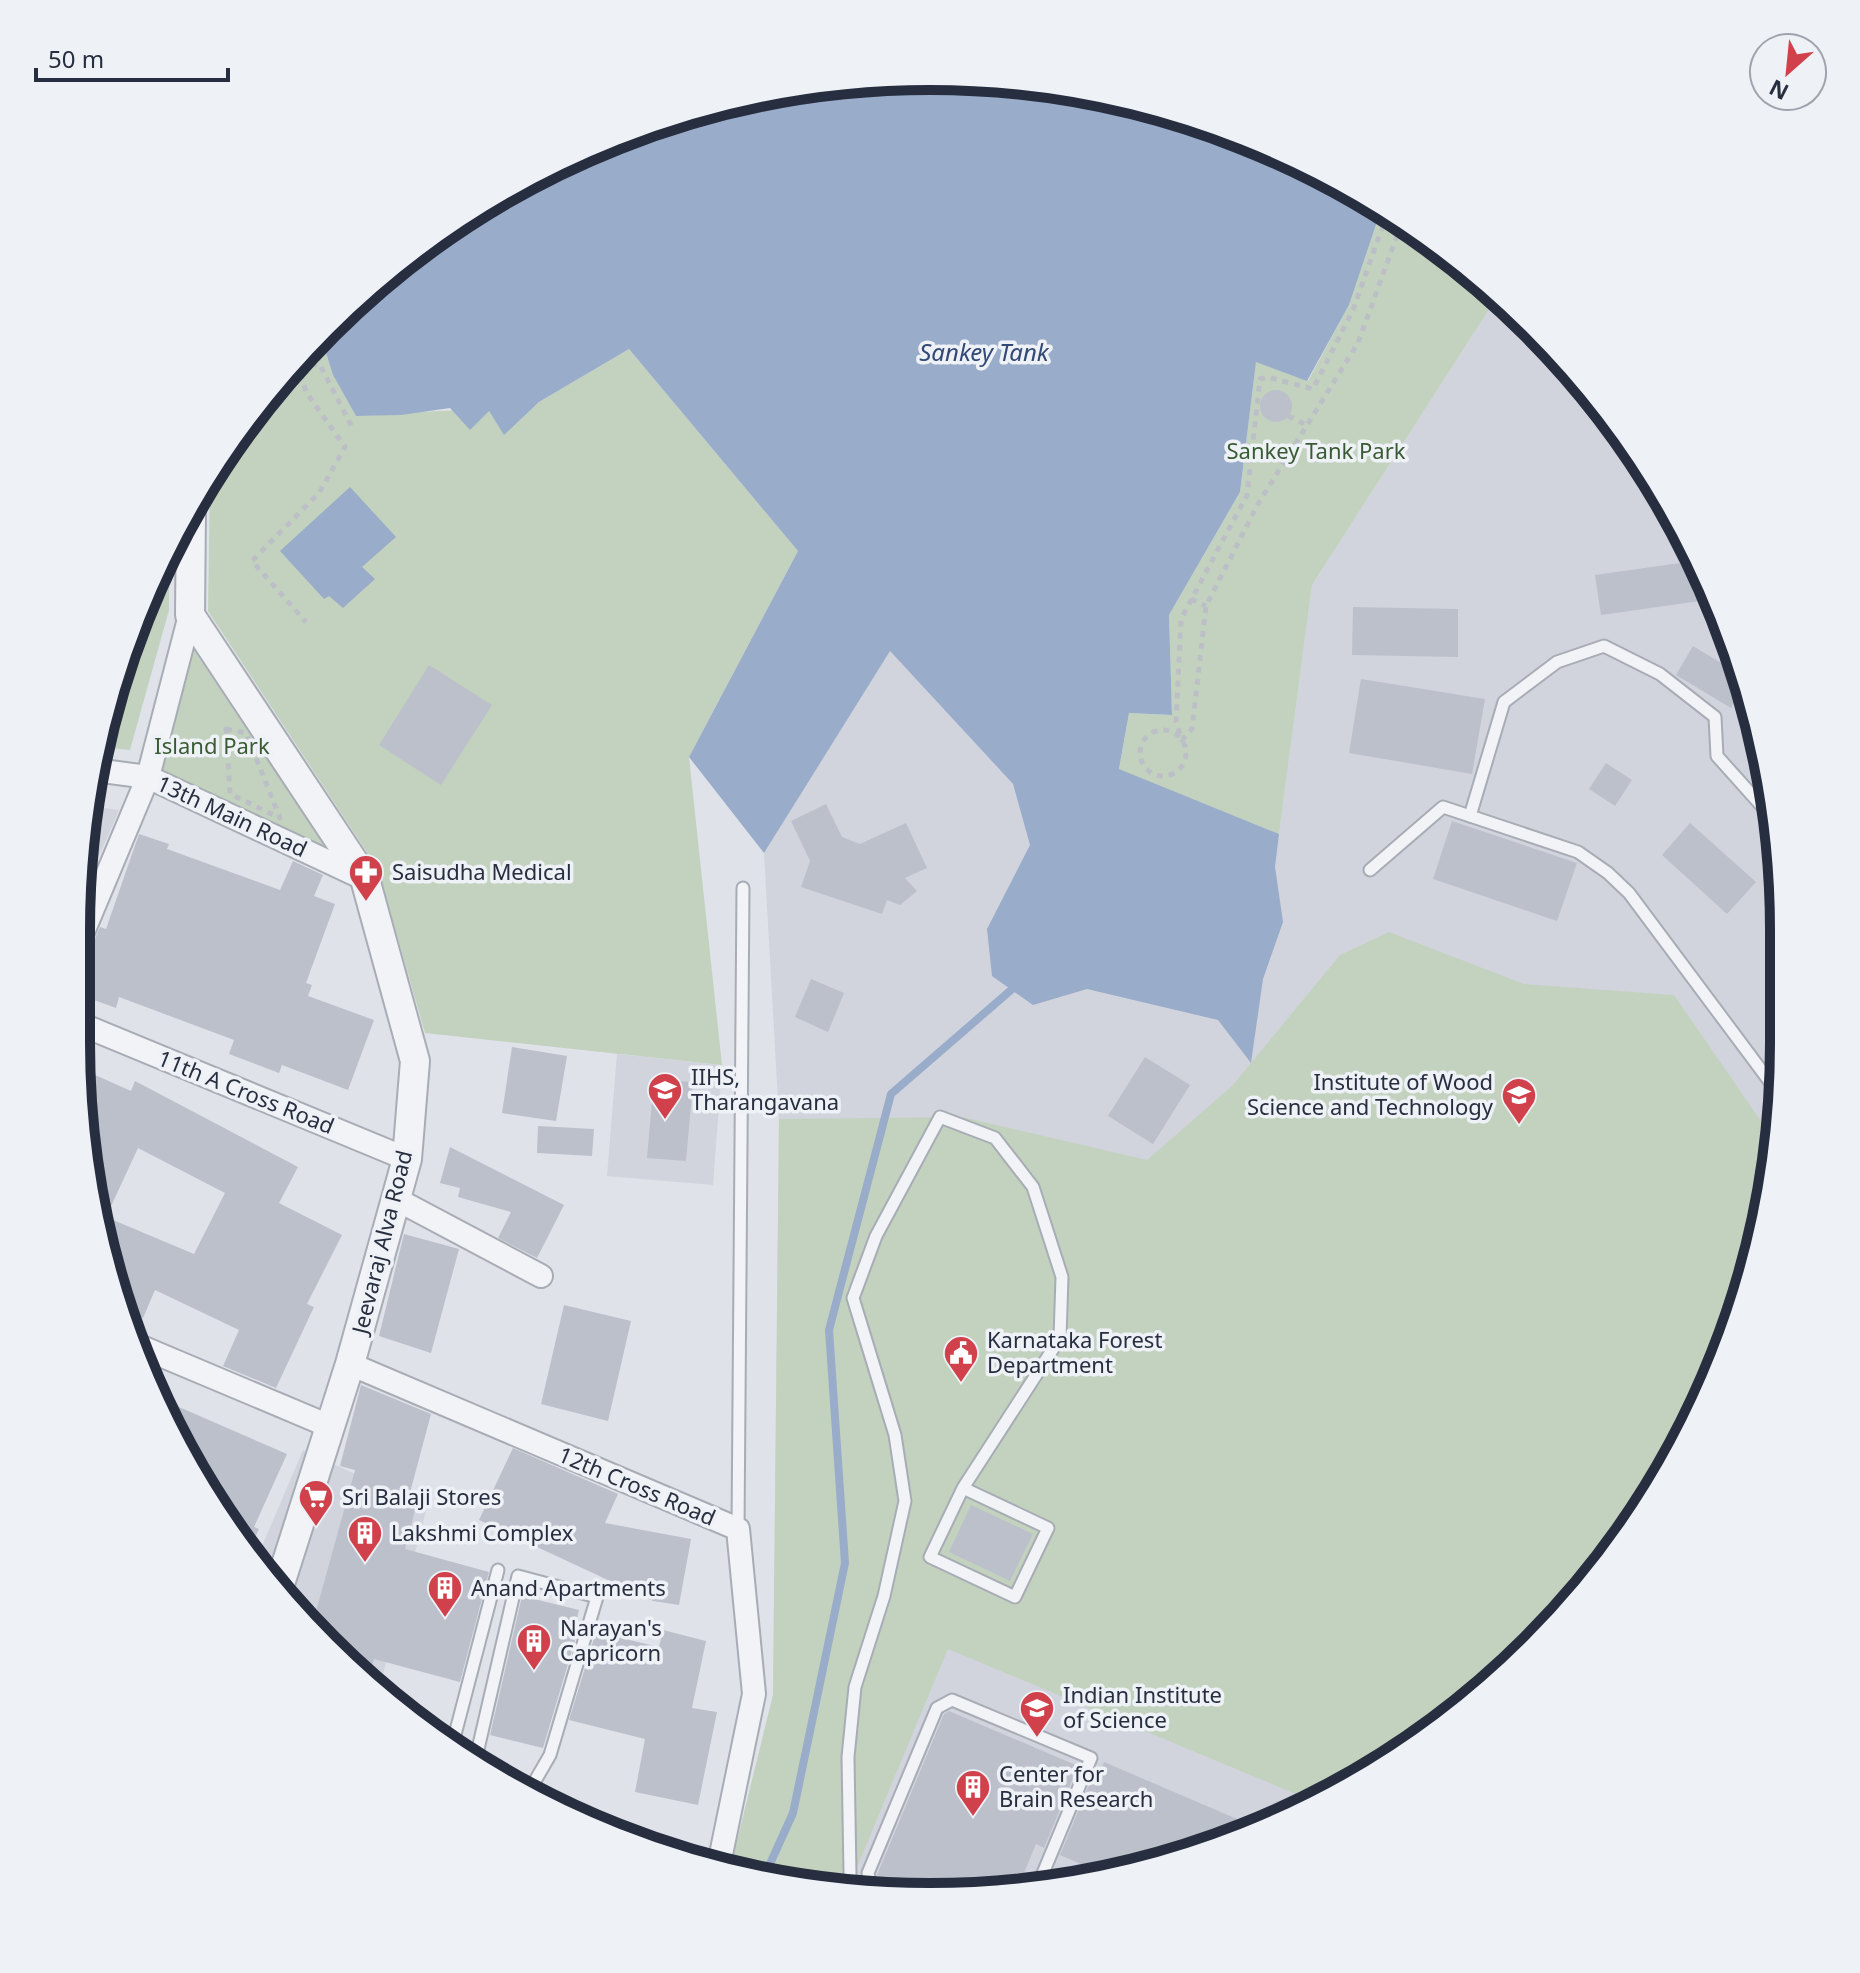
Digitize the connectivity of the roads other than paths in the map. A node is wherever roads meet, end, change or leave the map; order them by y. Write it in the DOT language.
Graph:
graph roads {
  1 [pos="191,533"];
  2 [pos="190,615"];
  3 [pos="105,771"];
  4 [pos="148,777"];
  5 [pos="1760,804"];
  6 [pos="1470,816"];
  7 [pos="1370,870"];
  8 [pos="365,879"];
  9 [pos="743,888"];
  10 [pos="91,914"];
  11 [pos="90,1028"];
  12 [pos="1769,1080"];
  13 [pos="407,1159"];
  14 [pos="396,1199"];
  15 [pos="541,1276"];
  16 [pos="149,1350"];
  17 [pos="350,1364"];
  18 [pos="329,1426"];
  19 [pos="963,1488"];
  20 [pos="738,1529"];
  21 [pos="498,1570"];
  22 [pos="282,1577"];
  23 [pos="455,1735"];
  24 [pos="478,1750"];
  25 [pos="534,1783"];
  26 [pos="721,1856"];
  27 [pos="1042,1876"];
  28 [pos="848,1879"];
  29 [pos="870,1880"];
  1 -- 2 [label="street"];
  2 -- 4 [label="street"];
  2 -- 8 [label="street, Jeevaraj Alva Road"];
  3 -- 4 [label="street, 13th Main Road"];
  4 -- 8 [label="street, 13th Main Road"];
  4 -- 10 [label="street"];
  5 -- 6 [label="lane"];
  6 -- 7 [label="lane"];
  6 -- 12 [label="lane"];
  8 -- 13 [label="street, Jeevaraj Alva Road"];
  9 -- 20 [label="lane"];
  11 -- 13 [label="street, 11th A Cross Road"];
  13 -- 14 [label="street, Jeevaraj Alva Road"];
  14 -- 15 [label="street"];
  14 -- 17 [label="street, Jeevaraj Alva Road"];
  16 -- 18 [label="street"];
  17 -- 18 [label="street, Jeevaraj Alva Road"];
  17 -- 20 [label="street, 12th Cross Road"];
  18 -- 22 [label="street, Jeevaraj Alva Road"];
  19 -- 19 [label="lane"];
  19 -- 28 [label="lane"];
  20 -- 26 [label="street, 12th Cross Road"];
  21 -- 23 [label="lane"];
  24 -- 25 [label="lane"];
  27 -- 29 [label="lane"];
}
